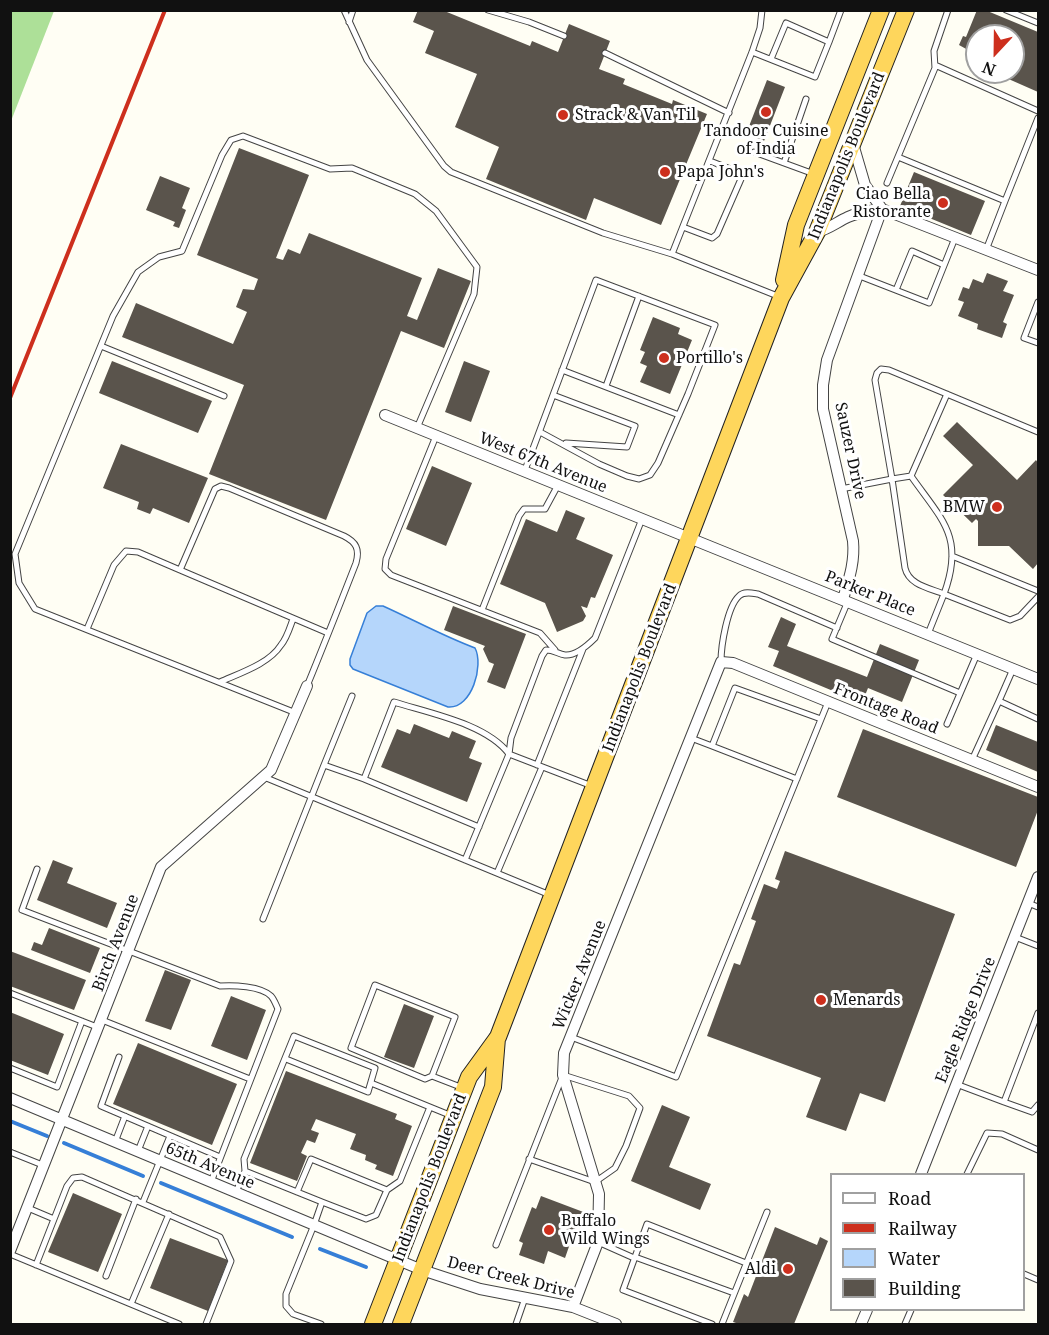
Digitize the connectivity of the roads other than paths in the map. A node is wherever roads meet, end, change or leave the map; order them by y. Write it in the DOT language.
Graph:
graph roads {
  1 [pos="344,10"];
  2 [pos="353,10"];
  3 [pos="488,10"];
  4 [pos="762,10"];
  5 [pos="841,10"];
  6 [pos="881,10"];
  7 [pos="906,10"];
  8 [pos="948,10"];
  9 [pos="1006,10"];
  10 [pos="349,22"];
  11 [pos="1038,23"];
  12 [pos="564,36"];
  13 [pos="829,42"];
  14 [pos="752,52"];
  15 [pos="605,53"];
  16 [pos="771,59"];
  17 [pos="935,65"];
  18 [pos="807,99"];
  19 [pos="1038,111"];
  20 [pos="729,114"];
  21 [pos="1038,118"];
  22 [pos="852,143"];
  23 [pos="754,152"];
  24 [pos="898,157"];
  25 [pos="710,161"];
  26 [pos="784,163"];
  27 [pos="816,174"];
  28 [pos="887,183"];
  29 [pos="1005,201"];
  30 [pos="882,209"];
  31 [pos="683,227"];
  32 [pos="817,232"];
  33 [pos="955,238"];
  34 [pos="986,250"];
  35 [pos="672,255"];
  36 [pos="944,265"];
  37 [pos="1038,270"];
  38 [pos="857,274"];
  39 [pos="897,290"];
  40 [pos="639,296"];
  41 [pos="781,298"];
  42 [pos="1038,303"];
  43 [pos="1038,343"];
  44 [pos="101,346"];
  45 [pos="562,370"];
  46 [pos="606,386"];
  47 [pos="947,394"];
  48 [pos="553,395"];
  49 [pos="224,396"];
  50 [pos="679,414"];
  51 [pos="384,415"];
  52 [pos="417,428"];
  53 [pos="540,432"];
  54 [pos="1038,432"];
  55 [pos="436,436"];
  56 [pos="563,443"];
  57 [pos="525,470"];
  58 [pos="911,476"];
  59 [pos="892,479"];
  60 [pos="558,485"];
  61 [pos="842,489"];
  62 [pos="642,519"];
  63 [pos="690,538"];
  64 [pos="952,556"];
  65 [pos="180,570"];
  66 [pos="1038,591"];
  67 [pos="944,594"];
  68 [pos="1038,597"];
  69 [pos="845,600"];
  70 [pos="482,610"];
  71 [pos="294,619"];
  72 [pos="837,628"];
  73 [pos="87,629"];
  74 [pos="328,633"];
  75 [pos="928,634"];
  76 [pos="582,649"];
  77 [pos="555,650"];
  78 [pos="977,654"];
  79 [pos="721,662"];
  80 [pos="1013,669"];
  81 [pos="1038,679"];
  82 [pos="220,682"];
  83 [pos="307,686"];
  84 [pos="960,693"];
  85 [pos="352,696"];
  86 [pos="999,701"];
  87 [pos="828,702"];
  88 [pos="296,713"];
  89 [pos="821,719"];
  90 [pos="1038,719"];
  91 [pos="947,724"];
  92 [pos="690,738"];
  93 [pos="712,746"];
  94 [pos="509,753"];
  95 [pos="972,760"];
  96 [pos="324,765"];
  97 [pos="539,766"];
  98 [pos="264,777"];
  99 [pos="364,779"];
  100 [pos="797,779"];
  101 [pos="594,787"];
  102 [pos="1038,787"];
  103 [pos="311,796"];
  104 [pos="479,827"];
  105 [pos="465,860"];
  106 [pos="37,869"];
  107 [pos="497,873"];
  108 [pos="1038,877"];
  109 [pos="552,896"];
  110 [pos="1033,905"];
  111 [pos="263,919"];
  112 [pos="1015,936"];
  113 [pos="1038,946"];
  114 [pos="129,950"];
  115 [pos="10,993"];
  116 [pos="1038,1013"];
  117 [pos="82,1021"];
  118 [pos="100,1024"];
  119 [pos="498,1037"];
  120 [pos="571,1037"];
  121 [pos="119,1057"];
  122 [pos="286,1059"];
  123 [pos="66,1063"];
  124 [pos="10,1068"];
  125 [pos="83,1069"];
  126 [pos="562,1075"];
  127 [pos="432,1076"];
  128 [pos="250,1079"];
  129 [pos="371,1083"];
  130 [pos="957,1084"];
  131 [pos="464,1089"];
  132 [pos="10,1098"];
  133 [pos="1004,1102"];
  134 [pos="1038,1105"];
  135 [pos="430,1107"];
  136 [pos="125,1116"];
  137 [pos="453,1116"];
  138 [pos="63,1120"];
  139 [pos="148,1126"];
  140 [pos="170,1136"];
  141 [pos="115,1142"];
  142 [pos="1038,1150"];
  143 [pos="10,1152"];
  144 [pos="138,1152"];
  145 [pos="220,1157"];
  146 [pos="529,1159"];
  147 [pos="160,1161"];
  148 [pos="45,1166"];
  149 [pos="245,1171"];
  150 [pos="921,1173"];
  151 [pos="967,1173"];
  152 [pos="211,1182"];
  153 [pos="595,1182"];
  154 [pos="387,1190"];
  155 [pos="297,1192"];
  156 [pos="236,1193"];
  157 [pos="136,1199"];
  158 [pos="143,1202"];
  159 [pos="322,1202"];
  160 [pos="28,1208"];
  161 [pos="767,1212"];
  162 [pos="169,1214"];
  163 [pos="54,1219"];
  164 [pos="314,1225"];
  165 [pos="598,1242"];
  166 [pos="496,1245"];
  167 [pos="10,1253"];
  168 [pos="635,1258"];
  169 [pos="398,1261"];
  170 [pos="746,1263"];
  171 [pos="36,1265"];
  172 [pos="422,1270"];
  173 [pos="106,1276"];
  174 [pos="734,1293"];
  175 [pos="526,1296"];
  176 [pos="131,1304"];
  177 [pos="573,1307"];
  178 [pos="179,1324"];
  179 [pos="206,1324"];
  180 [pos="321,1324"];
  181 [pos="373,1324"];
  182 [pos="401,1324"];
  183 [pos="516,1324"];
  184 [pos="616,1324"];
  185 [pos="712,1324"];
  186 [pos="722,1324"];
  1 -- 10 [label="lane"];
  2 -- 10 [label="lane"];
  3 -- 12 [label="lane"];
  4 -- 14 [label="lane"];
  5 -- 13 [label="lane"];
  6 -- 27 [label="highway, Indianapolis Boulevard"];
  7 -- 22 [label="highway, Indianapolis Boulevard"];
  8 -- 17 [label="lane"];
  9 -- 11 [label="lane"];
  10 -- 35 [label="lane"];
  13 -- 16 [label="lane"];
  13 -- 16 [label="lane"];
  14 -- 16 [label="lane"];
  14 -- 20 [label="lane"];
  15 -- 20 [label="lane"];
  17 -- 19 [label="lane"];
  17 -- 24 [label="lane"];
  18 -- 26 [label="lane"];
  20 -- 25 [label="lane"];
  21 -- 29 [label="lane"];
  22 -- 30 [label="street"];
  22 -- 32 [label="highway, Indianapolis Boulevard"];
  23 -- 26 [label="lane"];
  24 -- 28 [label="lane"];
  24 -- 29 [label="lane"];
  25 -- 31 [label="lane"];
  25 -- 31 [label="lane"];
  26 -- 27 [label="lane"];
  27 -- 41 [label="highway, Indianapolis Boulevard"];
  29 -- 34 [label="lane"];
  30 -- 32 [label="street"];
  30 -- 33 [label="street"];
  30 -- 38 [label="street, Sauzer Drive"];
  31 -- 35 [label="lane"];
  32 -- 41 [label="highway, Indianapolis Boulevard"];
  33 -- 34 [label="street"];
  33 -- 36 [label="lane"];
  34 -- 37 [label="street"];
  35 -- 41 [label="lane"];
  36 -- 39 [label="lane"];
  36 -- 39 [label="lane"];
  38 -- 39 [label="lane"];
  38 -- 61 [label="street, Sauzer Drive"];
  40 -- 45 [label="lane"];
  40 -- 46 [label="lane"];
  40 -- 50 [label="lane"];
  41 -- 63 [label="highway, Indianapolis Boulevard"];
  42 -- 43 [label="lane"];
  44 -- 49 [label="lane"];
  44 -- 52 [label="lane"];
  44 -- 73 [label="lane"];
  45 -- 46 [label="lane"];
  45 -- 48 [label="lane"];
  46 -- 50 [label="lane"];
  47 -- 54 [label="lane"];
  47 -- 58 [label="lane"];
  47 -- 59 [label="lane"];
  48 -- 53 [label="lane"];
  48 -- 56 [label="lane"];
  50 -- 56 [label="lane"];
  51 -- 52 [label="street, West 67th Avenue"];
  52 -- 55 [label="street, West 67th Avenue"];
  53 -- 56 [label="lane"];
  53 -- 57 [label="lane"];
  55 -- 57 [label="street, West 67th Avenue"];
  55 -- 70 [label="lane"];
  57 -- 60 [label="street, West 67th Avenue"];
  58 -- 59 [label="lane"];
  58 -- 64 [label="lane"];
  59 -- 61 [label="lane"];
  59 -- 67 [label="lane"];
  60 -- 62 [label="street, West 67th Avenue"];
  60 -- 70 [label="lane"];
  61 -- 69 [label="street, Sauzer Drive"];
  62 -- 63 [label="street, West 67th Avenue"];
  62 -- 76 [label="lane"];
  63 -- 69 [label="street, Parker Place"];
  63 -- 101 [label="highway, Indianapolis Boulevard"];
  64 -- 66 [label="lane"];
  64 -- 67 [label="lane"];
  65 -- 71 [label="lane"];
  65 -- 73 [label="lane"];
  65 -- 74 [label="lane"];
  67 -- 68 [label="lane"];
  67 -- 75 [label="lane"];
  69 -- 72 [label="lane"];
  69 -- 75 [label="street, Parker Place"];
  70 -- 77 [label="lane"];
  71 -- 74 [label="lane"];
  71 -- 82 [label="lane"];
  72 -- 79 [label="lane"];
  72 -- 84 [label="lane"];
  73 -- 82 [label="lane"];
  74 -- 83 [label="lane"];
  75 -- 78 [label="street, Parker Place"];
  76 -- 77 [label="lane"];
  76 -- 97 [label="lane"];
  77 -- 94 [label="lane"];
  78 -- 80 [label="street, Parker Place"];
  78 -- 84 [label="lane"];
  79 -- 87 [label="street, Frontage Road"];
  79 -- 92 [label="street, Wicker Avenue"];
  80 -- 81 [label="street, Parker Place"];
  80 -- 86 [label="lane"];
  82 -- 88 [label="lane"];
  83 -- 88 [label="street, Birch Avenue"];
  84 -- 91 [label="lane"];
  85 -- 96 [label="lane"];
  86 -- 90 [label="lane"];
  86 -- 95 [label="lane"];
  87 -- 89 [label="lane"];
  87 -- 95 [label="street, Frontage Road"];
  88 -- 98 [label="street, Birch Avenue"];
  89 -- 93 [label="lane"];
  89 -- 100 [label="lane"];
  92 -- 93 [label="lane"];
  92 -- 120 [label="street, Wicker Avenue"];
  93 -- 100 [label="lane"];
  94 -- 97 [label="lane"];
  94 -- 99 [label="lane"];
  94 -- 104 [label="lane"];
  95 -- 102 [label="street, Frontage Road"];
  96 -- 99 [label="lane"];
  96 -- 103 [label="lane"];
  97 -- 101 [label="lane"];
  97 -- 107 [label="lane"];
  98 -- 103 [label="lane"];
  98 -- 114 [label="street, Birch Avenue"];
  99 -- 104 [label="lane"];
  100 -- 120 [label="lane"];
  101 -- 109 [label="highway, Indianapolis Boulevard"];
  103 -- 105 [label="lane"];
  103 -- 111 [label="lane"];
  104 -- 105 [label="lane"];
  105 -- 107 [label="lane"];
  106 -- 114 [label="lane"];
  107 -- 109 [label="lane"];
  108 -- 110 [label="street, Eagle Ridge Drive"];
  109 -- 119 [label="highway, Indianapolis Boulevard"];
  110 -- 112 [label="street, Eagle Ridge Drive"];
  112 -- 113 [label="lane"];
  112 -- 130 [label="street, Eagle Ridge Drive"];
  114 -- 118 [label="street, Birch Avenue"];
  114 -- 128 [label="lane"];
  115 -- 117 [label="lane"];
  116 -- 133 [label="lane"];
  117 -- 118 [label="lane"];
  117 -- 123 [label="lane"];
  118 -- 125 [label="street, Birch Avenue"];
  118 -- 128 [label="lane"];
  119 -- 131 [label="highway, Indianapolis Boulevard"];
  119 -- 172 [label="highway, Indianapolis Boulevard"];
  120 -- 126 [label="street, Wicker Avenue"];
  121 -- 136 [label="lane"];
  122 -- 129 [label="lane"];
  122 -- 129 [label="lane"];
  122 -- 149 [label="lane"];
  123 -- 124 [label="lane"];
  123 -- 125 [label="lane"];
  125 -- 138 [label="street, Birch Avenue"];
  126 -- 146 [label="lane"];
  126 -- 153 [label="street, Wicker Avenue"];
  126 -- 153 [label="lane"];
  127 -- 127 [label="lane"];
  127 -- 131 [label="lane"];
  128 -- 145 [label="lane"];
  129 -- 135 [label="lane"];
  130 -- 133 [label="lane"];
  130 -- 150 [label="street, Eagle Ridge Drive"];
  131 -- 137 [label="highway, Indianapolis Boulevard"];
  132 -- 138 [label="street, 65th Avenue"];
  133 -- 134 [label="lane"];
  135 -- 137 [label="lane"];
  135 -- 154 [label="lane"];
  136 -- 139 [label="lane"];
  136 -- 141 [label="lane"];
  137 -- 169 [label="highway, Indianapolis Boulevard"];
  138 -- 141 [label="street, 65th Avenue"];
  138 -- 148 [label="street, Birch Avenue"];
  139 -- 140 [label="lane"];
  139 -- 144 [label="lane"];
  140 -- 145 [label="lane"];
  140 -- 147 [label="lane"];
  141 -- 144 [label="street, 65th Avenue"];
  142 -- 151 [label="lane"];
  143 -- 148 [label="lane"];
  144 -- 147 [label="street, 65th Avenue"];
  145 -- 152 [label="lane"];
  146 -- 153 [label="lane"];
  146 -- 166 [label="lane"];
  147 -- 152 [label="street, 65th Avenue"];
  147 -- 158 [label="lane"];
  148 -- 160 [label="street, Birch Avenue"];
  149 -- 155 [label="lane"];
  149 -- 156 [label="lane"];
  152 -- 156 [label="street, 65th Avenue"];
  153 -- 165 [label="street, Wicker Avenue"];
  154 -- 155 [label="lane"];
  154 -- 159 [label="lane"];
  155 -- 159 [label="lane"];
  156 -- 164 [label="street, 65th Avenue"];
  157 -- 158 [label="lane"];
  157 -- 163 [label="lane"];
  157 -- 173 [label="lane"];
  158 -- 162 [label="lane"];
  159 -- 164 [label="lane"];
  160 -- 163 [label="lane"];
  160 -- 167 [label="street, Birch Avenue"];
  161 -- 170 [label="lane"];
  162 -- 176 [label="lane"];
  162 -- 179 [label="lane"];
  163 -- 171 [label="lane"];
  164 -- 169 [label="street, 65th Avenue"];
  164 -- 180 [label="lane"];
  165 -- 168 [label="lane"];
  165 -- 177 [label="street, Wicker Avenue"];
  167 -- 171 [label="lane"];
  168 -- 170 [label="lane"];
  168 -- 174 [label="lane"];
  168 -- 185 [label="lane"];
  169 -- 172 [label="street, Deer Creek Drive"];
  169 -- 181 [label="highway, Indianapolis Boulevard"];
  170 -- 174 [label="lane"];
  171 -- 176 [label="lane"];
  172 -- 175 [label="street, Deer Creek Drive"];
  172 -- 182 [label="highway, Indianapolis Boulevard"];
  174 -- 186 [label="lane"];
  175 -- 177 [label="street, Deer Creek Drive"];
  175 -- 183 [label="lane"];
  176 -- 178 [label="lane"];
  177 -- 184 [label="street, Deer Creek Drive"];
}
